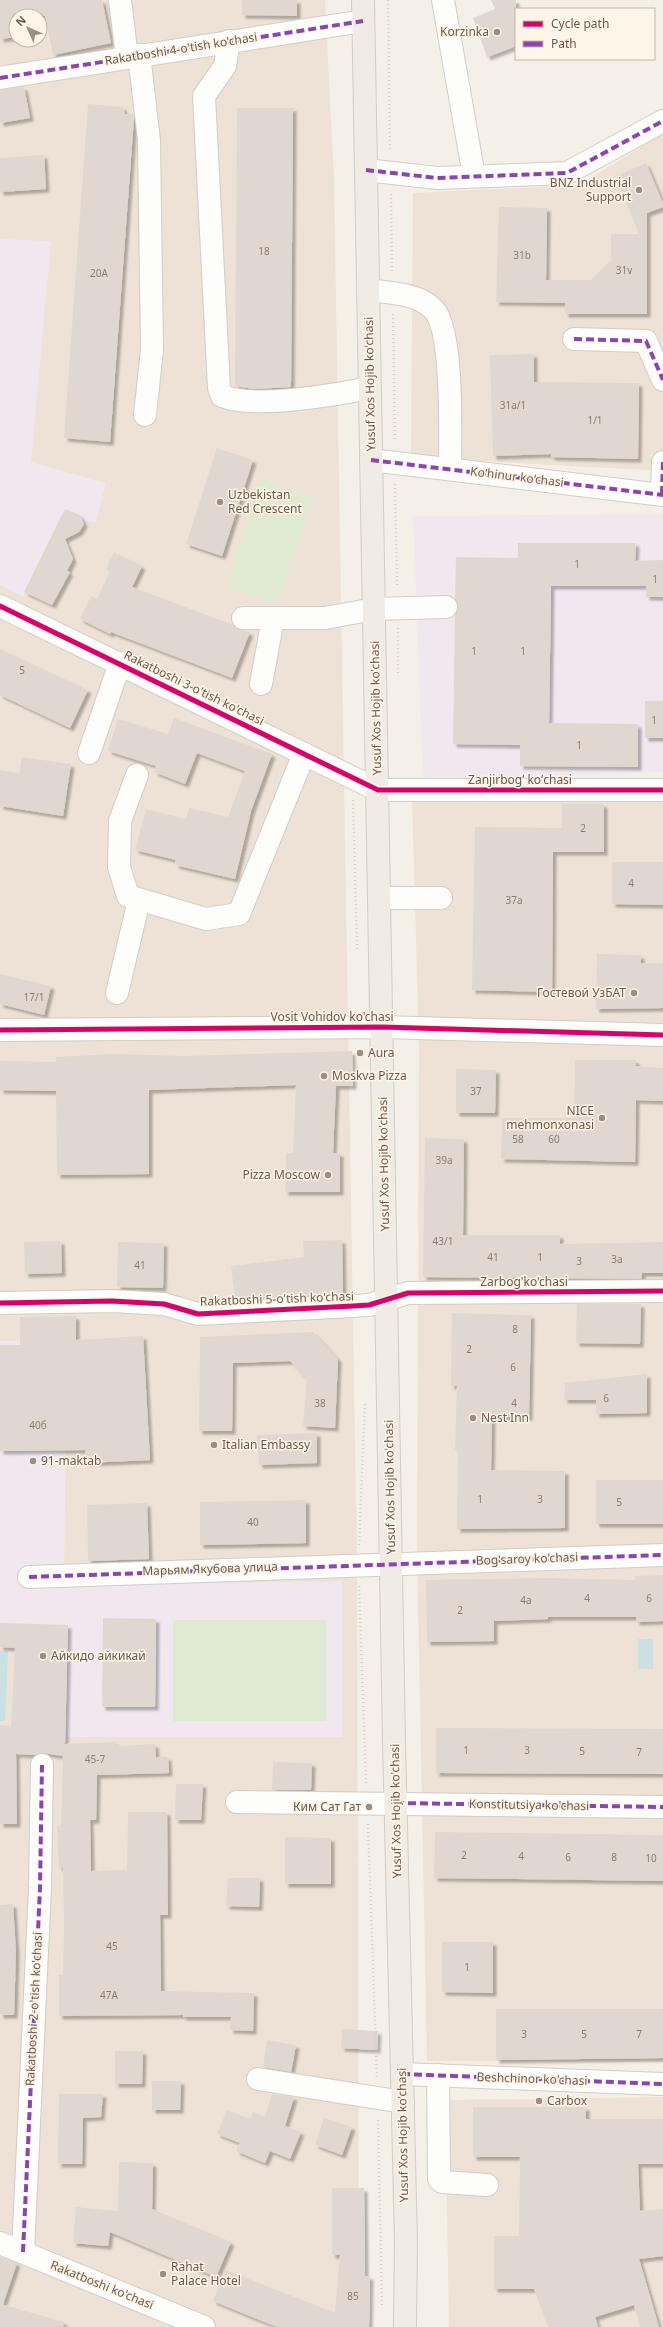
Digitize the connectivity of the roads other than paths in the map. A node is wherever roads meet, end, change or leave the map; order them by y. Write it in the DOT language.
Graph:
graph roads {
  1 [pos="120,0"];
  2 [pos="443,0"];
  3 [pos="363,11"];
  4 [pos="229,41"];
  5 [pos="133,56"];
  6 [pos="0,78"];
  7 [pos="663,121"];
  8 [pos="366,170"];
  9 [pos="474,176"];
  10 [pos="368,290"];
  11 [pos="574,339"];
  12 [pos="663,380"];
  13 [pos="370,388"];
  14 [pos="145,415"];
  15 [pos="371,460"];
  16 [pos="663,462"];
  17 [pos="450,469"];
  18 [pos="662,495"];
  19 [pos="0,606"];
  20 [pos="446,607"];
  21 [pos="374,609"];
  22 [pos="243,618"];
  23 [pos="273,619"];
  24 [pos="120,663"];
  25 [pos="261,684"];
  26 [pos="89,753"];
  27 [pos="304,754"];
  28 [pos="137,775"];
  29 [pos="378,790"];
  30 [pos="663,790"];
  31 [pos="380,898"];
  32 [pos="441,898"];
  33 [pos="139,900"];
  34 [pos="117,993"];
  35 [pos="382,1027"];
  36 [pos="0,1030"];
  37 [pos="663,1035"];
  38 [pos="663,1291"];
  39 [pos="387,1299"];
  40 [pos="0,1303"];
  41 [pos="663,1555"];
  42 [pos="392,1563"];
  43 [pos="29,1576"];
  44 [pos="42,1765"];
  45 [pos="237,1802"];
  46 [pos="396,1803"];
  47 [pos="663,1807"];
  48 [pos="402,2074"];
  49 [pos="438,2075"];
  50 [pos="258,2079"];
  51 [pos="663,2084"];
  52 [pos="403,2102"];
  53 [pos="487,2185"];
  54 [pos="0,2243"];
  55 [pos="23,2252"];
  56 [pos="204,2327"];
  57 [pos="405,2327"];
  1 -- 5 [label="street"];
  2 -- 9 [label="street"];
  3 -- 4 [label="street, Rakatboshi 4-o'tish ko'chasi"];
  3 -- 8 [label="main road, Yusuf Xos Hojib ko'chasi"];
  4 -- 5 [label="street, Rakatboshi 4-o'tish ko'chasi"];
  4 -- 13 [label="street"];
  5 -- 6 [label="street, Rakatboshi 4-o'tish ko'chasi"];
  5 -- 14 [label="street"];
  7 -- 9 [label="street"];
  8 -- 9 [label="street"];
  8 -- 10 [label="main road, Yusuf Xos Hojib ko'chasi"];
  10 -- 13 [label="main road, Yusuf Xos Hojib ko'chasi"];
  10 -- 17 [label="street"];
  11 -- 12 [label="street"];
  13 -- 15 [label="main road, Yusuf Xos Hojib ko'chasi"];
  15 -- 17 [label="street, Ko‘hinur ko‘chasi"];
  15 -- 21 [label="main road, Yusuf Xos Hojib ko'chasi"];
  16 -- 18 [label="street"];
  17 -- 18 [label="street, Ko‘hinur ko‘chasi"];
  19 -- 24 [label="street, Rakatboshi 3-o'tish ko'chasi"];
  20 -- 21 [label="street"];
  21 -- 23 [label="street"];
  21 -- 29 [label="main road, Yusuf Xos Hojib ko'chasi"];
  22 -- 23 [label="street"];
  23 -- 25 [label="street"];
  24 -- 26 [label="street"];
  24 -- 27 [label="street, Rakatboshi 3-o'tish ko'chasi"];
  27 -- 29 [label="street, Rakatboshi 3-o'tish ko'chasi"];
  27 -- 33 [label="street"];
  28 -- 33 [label="street"];
  29 -- 30 [label="street, Zanjirbogʻ koʻchasi"];
  29 -- 31 [label="main road, Yusuf Xos Hojib ko'chasi"];
  31 -- 32 [label="street"];
  31 -- 35 [label="main road, Yusuf Xos Hojib ko'chasi"];
  33 -- 34 [label="street"];
  35 -- 36 [label="street, Vosit Vohidov ko'chasi"];
  35 -- 37 [label="street, Vosit Vohidov ko'chasi"];
  35 -- 39 [label="main road, Yusuf Xos Hojib ko'chasi"];
  38 -- 39 [label="street, Zarbog'ko'chasi"];
  39 -- 40 [label="street, Rakatboshi 5-o'tish ko'chasi"];
  39 -- 42 [label="main road, Yusuf Xos Hojib ko'chasi"];
  41 -- 42 [label="street, Bog'saroy ko'chasi"];
  42 -- 43 [label="street, Марьям Якубова улица"];
  42 -- 46 [label="main road, Yusuf Xos Hojib ko'chasi"];
  44 -- 55 [label="street, Rakatboshi 2-o'tish ko'chasi"];
  45 -- 46 [label="street, Konstitutsiya ko'chasi"];
  46 -- 47 [label="street, Konstitutsiya ko'chasi"];
  46 -- 48 [label="main road, Yusuf Xos Hojib ko'chasi"];
  48 -- 49 [label="street, Beshchinor ko'chasi"];
  48 -- 52 [label="main road, Yusuf Xos Hojib ko'chasi"];
  49 -- 51 [label="street, Beshchinor ko'chasi"];
  49 -- 53 [label="street"];
  50 -- 52 [label="street"];
  52 -- 57 [label="main road, Yusuf Xos Hojib ko'chasi"];
  54 -- 55 [label="street, Rakatboshi ko'chasi"];
  55 -- 56 [label="street, Rakatboshi ko'chasi"];
}
